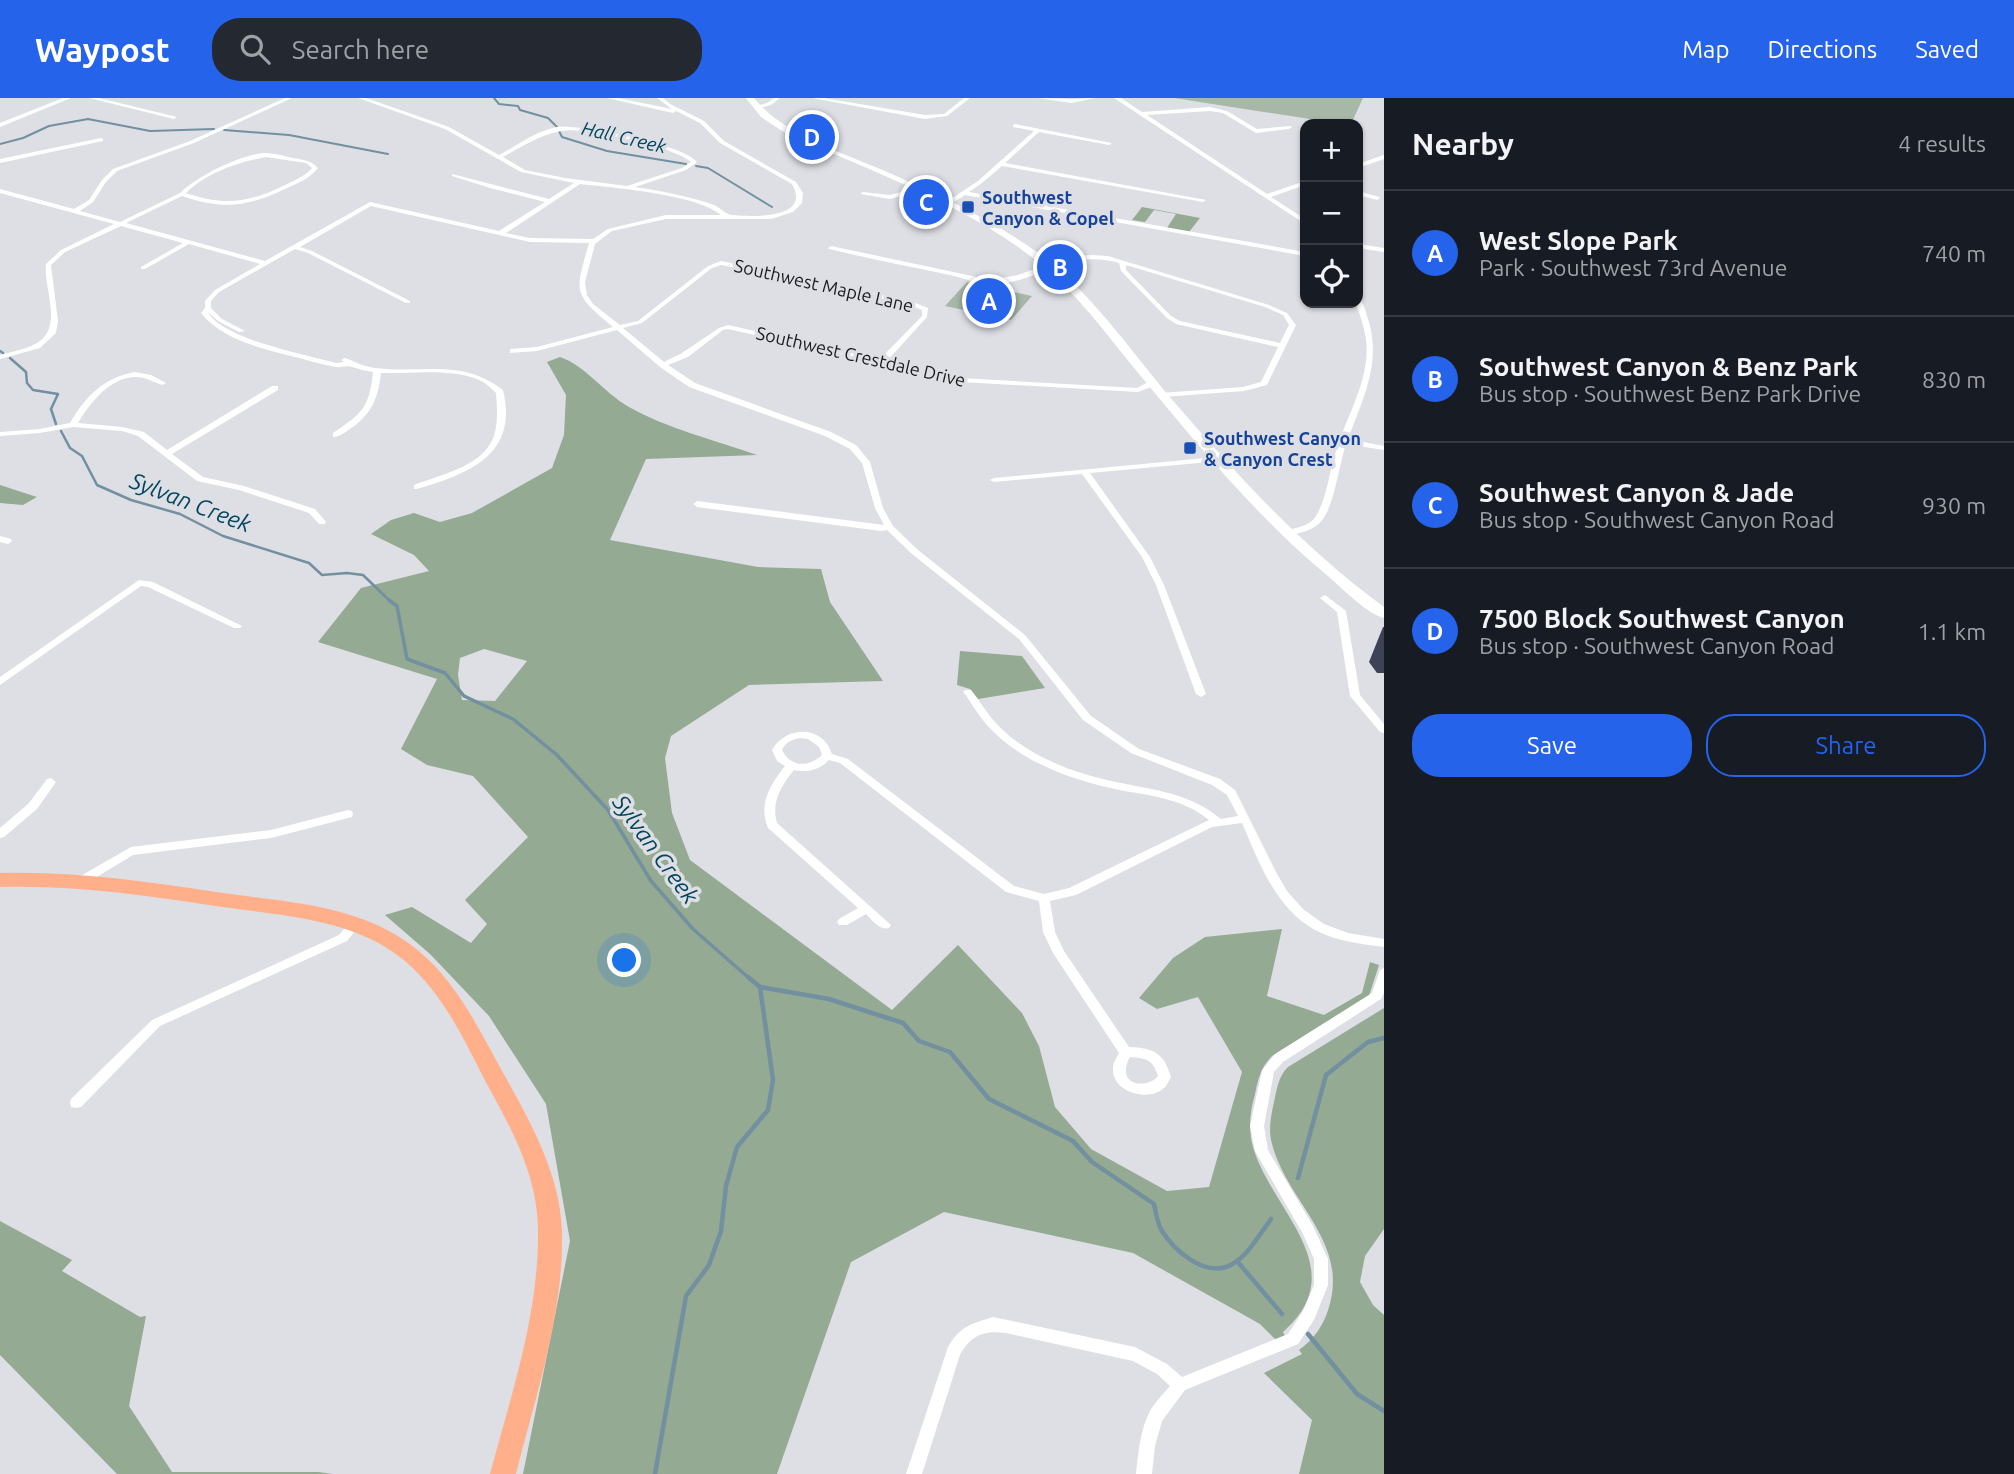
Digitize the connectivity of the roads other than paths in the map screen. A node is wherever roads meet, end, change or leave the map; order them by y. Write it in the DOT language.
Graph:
graph roads {
  1 [pos="68,98"];
  2 [pos="92,98"];
  3 [pos="289,98"];
  4 [pos="361,98"];
  5 [pos="610,98"];
  6 [pos="660,98"];
  7 [pos="750,98"];
  8 [pos="778,98"];
  9 [pos="815,98"];
  10 [pos="967,98"];
  11 [pos="1040,98"];
  12 [pos="1092,98"];
  13 [pos="1117,98"];
  14 [pos="755,107"];
  15 [pos="679,111"];
  16 [pos="1141,114"];
  17 [pos="174,117"];
  18 [pos="0,125"];
  19 [pos="1015,126"];
  20 [pos="1289,127"];
  21 [pos="1038,130"];
  22 [pos="101,140"];
  23 [pos="1110,143"];
  24 [pos="1384,157"];
  25 [pos="498,158"];
  26 [pos="0,161"];
  27 [pos="1002,164"];
  28 [pos="1363,164"];
  29 [pos="1363,164"];
  30 [pos="1384,166"];
  31 [pos="453,175"];
  32 [pos="579,182"];
  33 [pos="1300,185"];
  34 [pos="628,188"];
  35 [pos="0,191"];
  36 [pos="917,191"];
  37 [pos="966,192"];
  38 [pos="182,194"];
  39 [pos="863,194"];
  40 [pos="1363,194"];
  41 [pos="1267,196"];
  42 [pos="1377,198"];
  43 [pos="1203,200"];
  44 [pos="550,201"];
  45 [pos="947,204"];
  46 [pos="75,211"];
  47 [pos="727,217"];
  48 [pos="1300,219"];
  49 [pos="117,225"];
  50 [pos="500,233"];
  51 [pos="594,241"];
  52 [pos="187,243"];
  53 [pos="294,247"];
  54 [pos="1363,247"];
  55 [pos="831,248"];
  56 [pos="1384,250"];
  57 [pos="1300,253"];
  58 [pos="265,263"];
  59 [pos="1122,263"];
  60 [pos="1048,265"];
  61 [pos="143,268"];
  62 [pos="408,302"];
  63 [pos="1363,306"];
  64 [pos="620,327"];
  65 [pos="1378,330"];
  66 [pos="1283,346"];
  67 [pos="513,351"];
  68 [pos="0,357"];
  69 [pos="882,362"];
  70 [pos="663,365"];
  71 [pos="377,372"];
  72 [pos="1376,380"];
  73 [pos="162,383"];
  74 [pos="1153,383"];
  75 [pos="275,388"];
  76 [pos="1163,395"];
  77 [pos="73,425"];
  78 [pos="0,434"];
  79 [pos="336,435"];
  80 [pos="1343,441"];
  81 [pos="1384,448"];
  82 [pos="168,453"];
  83 [pos="1217,459"];
  84 [pos="1084,471"];
  85 [pos="994,480"];
  86 [pos="417,487"];
  87 [pos="697,504"];
  88 [pos="323,522"];
  89 [pos="888,527"];
  90 [pos="1286,533"];
  91 [pos="1325,598"];
  92 [pos="1384,614"];
  93 [pos="237,625"];
  94 [pos="0,682"];
  95 [pos="968,692"];
  96 [pos="1200,694"];
  97 [pos="1384,730"];
  98 [pos="827,756"];
  99 [pos="791,766"];
  100 [pos="51,782"];
  101 [pos="348,814"];
  102 [pos="1244,819"];
  103 [pos="1219,822"];
  104 [pos="0,834"];
  105 [pos="0,880"];
  106 [pos="81,881"];
  107 [pos="1044,898"];
  108 [pos="866,909"];
  109 [pos="843,922"];
  110 [pos="354,925"];
  111 [pos="885,925"];
  112 [pos="1384,943"];
  113 [pos="1384,973"];
  114 [pos="1126,1052"];
  115 [pos="76,1103"];
  116 [pos="1180,1385"];
  117 [pos="503,1474"];
  118 [pos="914,1474"];
  119 [pos="1144,1474"];
  1 -- 18 [label="street"];
  2 -- 17 [label="street"];
  3 -- 46 [label="street"];
  4 -- 25 [label="street"];
  5 -- 15 [label="street"];
  6 -- 15 [label="street"];
  7 -- 14 [label="main road"];
  8 -- 14 [label="street"];
  9 -- 10 [label="street"];
  11 -- 12 [label="street"];
  13 -- 16 [label="street"];
  14 -- 36 [label="main road"];
  15 -- 47 [label="street"];
  16 -- 20 [label="street"];
  16 -- 41 [label="street"];
  19 -- 21 [label="street"];
  21 -- 23 [label="street"];
  21 -- 27 [label="street"];
  22 -- 26 [label="street"];
  24 -- 28 [label="street"];
  25 -- 32 [label="street"];
  25 -- 34 [label="street"];
  27 -- 37 [label="street"];
  27 -- 43 [label="street"];
  29 -- 30 [label="street"];
  31 -- 44 [label="street"];
  32 -- 34 [label="street"];
  32 -- 44 [label="street"];
  33 -- 41 [label="street"];
  34 -- 47 [label="street"];
  35 -- 46 [label="street"];
  36 -- 39 [label="street"];
  36 -- 45 [label="main road"];
  37 -- 45 [label="street"];
  37 -- 57 [label="street"];
  38 -- 38 [label="street"];
  38 -- 49 [label="street"];
  40 -- 42 [label="street"];
  41 -- 48 [label="street"];
  44 -- 50 [label="street"];
  45 -- 60 [label="main road"];
  46 -- 49 [label="street"];
  47 -- 51 [label="street"];
  49 -- 52 [label="street"];
  49 -- 68 [label="street"];
  50 -- 51 [label="street"];
  50 -- 53 [label="street"];
  51 -- 64 [label="street"];
  52 -- 58 [label="street"];
  52 -- 61 [label="street"];
  53 -- 58 [label="street"];
  53 -- 62 [label="street"];
  54 -- 56 [label="street"];
  55 -- 60 [label="street"];
  58 -- 71 [label="street"];
  59 -- 60 [label="street"];
  59 -- 66 [label="street"];
  59 -- 66 [label="street"];
  60 -- 74 [label="main road"];
  63 -- 65 [label="street"];
  64 -- 67 [label="street"];
  64 -- 69 [label="street, Southwest Maple Lane"];
  64 -- 70 [label="street"];
  66 -- 76 [label="street"];
  69 -- 70 [label="street, Southwest Crestdale Drive"];
  69 -- 74 [label="street, Southwest Crestdale Drive"];
  70 -- 89 [label="street"];
  71 -- 79 [label="street"];
  71 -- 86 [label="street"];
  72 -- 80 [label="street"];
  73 -- 77 [label="street"];
  74 -- 76 [label="main road"];
  75 -- 82 [label="street"];
  76 -- 83 [label="main road"];
  77 -- 78 [label="street"];
  77 -- 82 [label="street"];
  80 -- 81 [label="street"];
  80 -- 90 [label="street"];
  82 -- 88 [label="street"];
  83 -- 84 [label="street"];
  83 -- 90 [label="main road"];
  84 -- 85 [label="street"];
  84 -- 96 [label="street"];
  87 -- 89 [label="street"];
  89 -- 102 [label="street"];
  90 -- 92 [label="main road"];
  91 -- 97 [label="street"];
  93 -- 94 [label="street"];
  95 -- 103 [label="street"];
  98 -- 99 [label="street"];
  98 -- 99 [label="street"];
  98 -- 107 [label="street"];
  99 -- 108 [label="street"];
  100 -- 104 [label="street"];
  101 -- 106 [label="street"];
  102 -- 103 [label="street"];
  102 -- 112 [label="street"];
  103 -- 107 [label="street"];
  105 -- 106 [label="main road"];
  106 -- 110 [label="main road"];
  107 -- 114 [label="street"];
  108 -- 109 [label="street"];
  108 -- 111 [label="street"];
  110 -- 115 [label="street"];
  110 -- 117 [label="main road"];
  113 -- 116 [label="street"];
  116 -- 118 [label="street"];
  116 -- 119 [label="street"];
}
